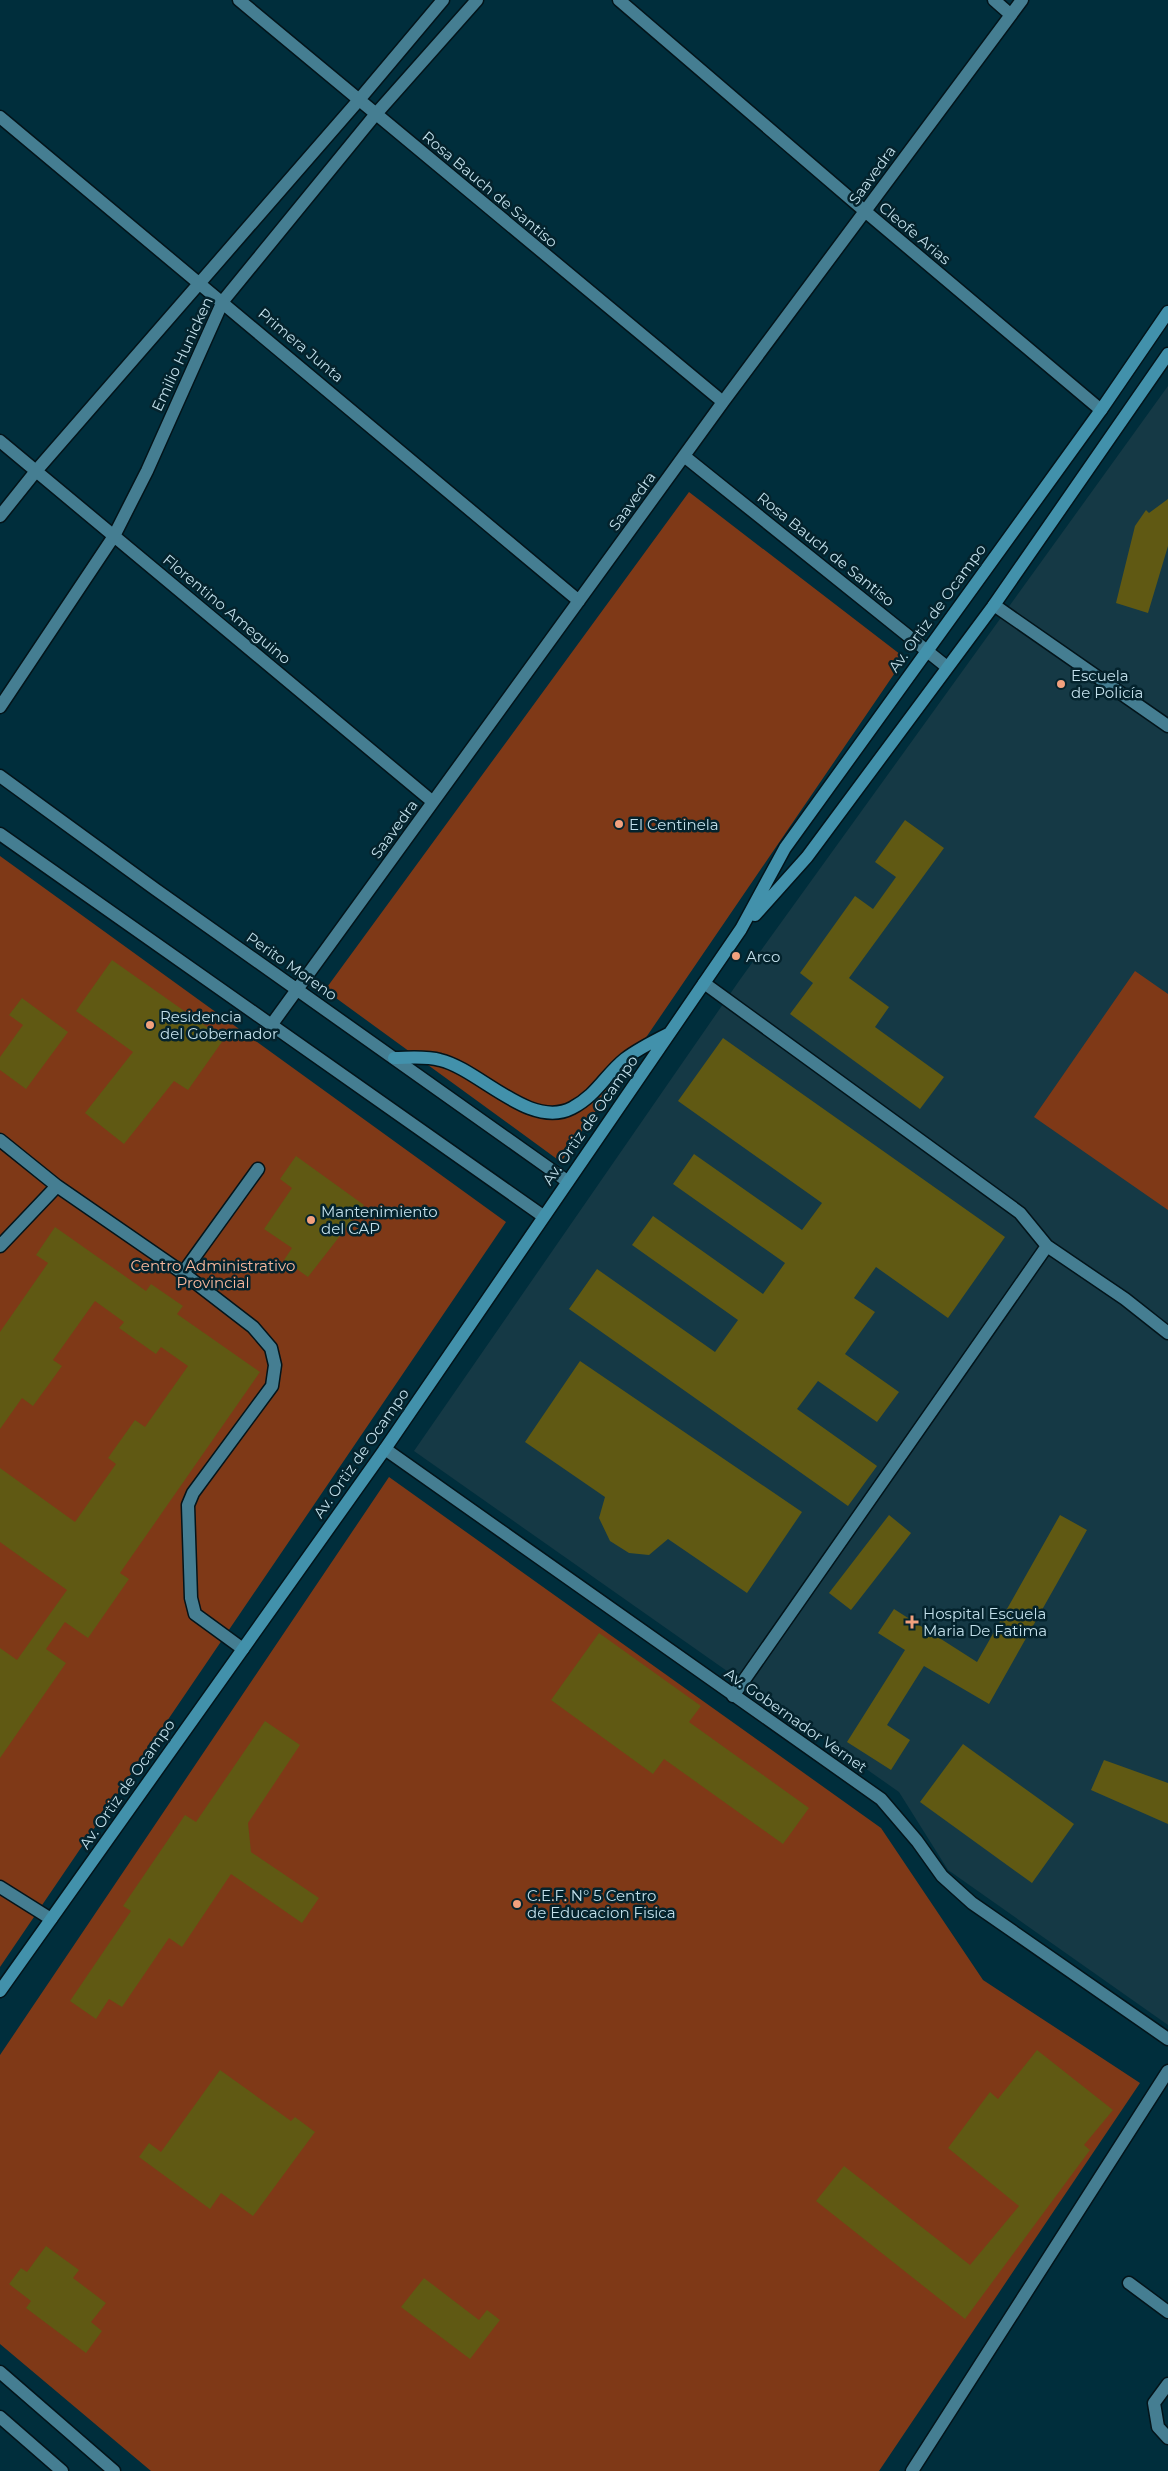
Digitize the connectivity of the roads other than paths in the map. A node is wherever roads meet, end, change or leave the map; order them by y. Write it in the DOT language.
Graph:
graph roads {
  1 [pos="239,0"];
  2 [pos="443,0"];
  3 [pos="478,0"];
  4 [pos="619,0"];
  5 [pos="994,0"];
  6 [pos="1022,0"];
  7 [pos="1011,14"];
  8 [pos="358,101"];
  9 [pos="376,115"];
  10 [pos="0,117"];
  11 [pos="866,212"];
  12 [pos="198,284"];
  13 [pos="223,301"];
  14 [pos="1168,312"];
  15 [pos="1168,354"];
  16 [pos="722,402"];
  17 [pos="1101,410"];
  18 [pos="0,441"];
  19 [pos="684,456"];
  20 [pos="36,471"];
  21 [pos="0,516"];
  22 [pos="114,536"];
  23 [pos="579,601"];
  24 [pos="994,605"];
  25 [pos="926,651"];
  26 [pos="947,667"];
  27 [pos="0,707"];
  28 [pos="1168,726"];
  29 [pos="0,776"];
  30 [pos="433,802"];
  31 [pos="0,834"];
  32 [pos="741,929"];
  33 [pos="704,983"];
  34 [pos="296,989"];
  35 [pos="272,1024"];
  36 [pos="670,1032"];
  37 [pos="394,1058"];
  38 [pos="0,1140"];
  39 [pos="258,1169"];
  40 [pos="567,1181"];
  41 [pos="56,1186"];
  42 [pos="543,1216"];
  43 [pos="0,1246"];
  44 [pos="1047,1246"];
  45 [pos="183,1273"];
  46 [pos="1168,1333"];
  47 [pos="384,1449"];
  48 [pos="243,1649"];
  49 [pos="733,1696"];
  50 [pos="0,1887"];
  51 [pos="51,1919"];
  52 [pos="0,1991"];
  53 [pos="1168,2038"];
  54 [pos="1168,2071"];
  55 [pos="1129,2283"];
  56 [pos="1168,2312"];
  57 [pos="0,2372"];
  58 [pos="1168,2384"];
  59 [pos="0,2417"];
  60 [pos="1168,2438"];
  61 [pos="62,2471"];
  62 [pos="114,2471"];
  63 [pos="912,2471"];
  1 -- 8 [label="street, Rosa Bauch de Santiso"];
  2 -- 8 [label="street, Emilio Hunicken"];
  3 -- 9 [label="street, Emilio Hunicken"];
  4 -- 11 [label="street, Cleofe Arias"];
  5 -- 7 [label="street"];
  6 -- 7 [label="street, Saavedra"];
  7 -- 11 [label="street, Saavedra"];
  8 -- 9 [label="street, Rosa Bauch de Santiso"];
  8 -- 12 [label="street, Emilio Hunicken"];
  9 -- 13 [label="street, Emilio Hunicken"];
  9 -- 16 [label="street, Rosa Bauch de Santiso"];
  10 -- 12 [label="street, Primera Junta"];
  11 -- 16 [label="street, Saavedra"];
  11 -- 17 [label="street, Cleofe Arias"];
  12 -- 13 [label="street, Primera Junta"];
  12 -- 20 [label="street, Emilio Hunicken"];
  13 -- 22 [label="street, Emilio Hunicken"];
  13 -- 23 [label="street, Primera Junta"];
  14 -- 17 [label="main road, Av. Ortiz de Ocampo"];
  15 -- 24 [label="main road, Av. Ortiz de Ocampo"];
  16 -- 19 [label="street, Saavedra"];
  17 -- 25 [label="main road, Av. Ortiz de Ocampo"];
  18 -- 20 [label="street, Florentino Ameguino"];
  19 -- 23 [label="street, Saavedra"];
  19 -- 25 [label="street, Rosa Bauch de Santiso"];
  20 -- 21 [label="street, Emilio Hunicken"];
  20 -- 22 [label="street, Florentino Ameguino"];
  22 -- 27 [label="street, Emilio Hunicken"];
  22 -- 30 [label="street, Florentino Ameguino"];
  23 -- 30 [label="street, Saavedra"];
  24 -- 26 [label="main road, Av. Ortiz de Ocampo"];
  24 -- 28 [label="street"];
  25 -- 26 [label="street, Rosa Bauch de Santiso"];
  25 -- 32 [label="main road, Av. Ortiz de Ocampo"];
  26 -- 32 [label="main road, Av. Ortiz de Ocampo"];
  29 -- 34 [label="street, Perito Moreno"];
  30 -- 34 [label="street, Saavedra"];
  31 -- 35 [label="street"];
  32 -- 33 [label="main road, Av. Ortiz de Ocampo"];
  33 -- 36 [label="main road, Av. Ortiz de Ocampo"];
  33 -- 44 [label="street"];
  34 -- 35 [label="street, Saavedra"];
  34 -- 37 [label="street, Perito Moreno"];
  35 -- 42 [label="street"];
  36 -- 37 [label="main road"];
  36 -- 40 [label="main road, Av. Ortiz de Ocampo"];
  37 -- 40 [label="street, Perito Moreno"];
  38 -- 41 [label="street"];
  39 -- 45 [label="street"];
  40 -- 42 [label="main road, Av. Ortiz de Ocampo"];
  41 -- 43 [label="street"];
  41 -- 45 [label="street"];
  42 -- 47 [label="main road, Av. Ortiz de Ocampo"];
  44 -- 46 [label="street"];
  44 -- 49 [label="street"];
  45 -- 48 [label="street"];
  47 -- 48 [label="main road, Av. Ortiz de Ocampo"];
  47 -- 49 [label="street, Av. Gobernador Vernet"];
  48 -- 51 [label="main road, Av. Ortiz de Ocampo"];
  49 -- 53 [label="street, Av. Gobernador Vernet"];
  50 -- 51 [label="street"];
  51 -- 52 [label="main road, Av. Ortiz de Ocampo"];
  54 -- 63 [label="street"];
  55 -- 56 [label="street"];
  57 -- 62 [label="street"];
  58 -- 60 [label="street"];
  59 -- 61 [label="street"];
}
